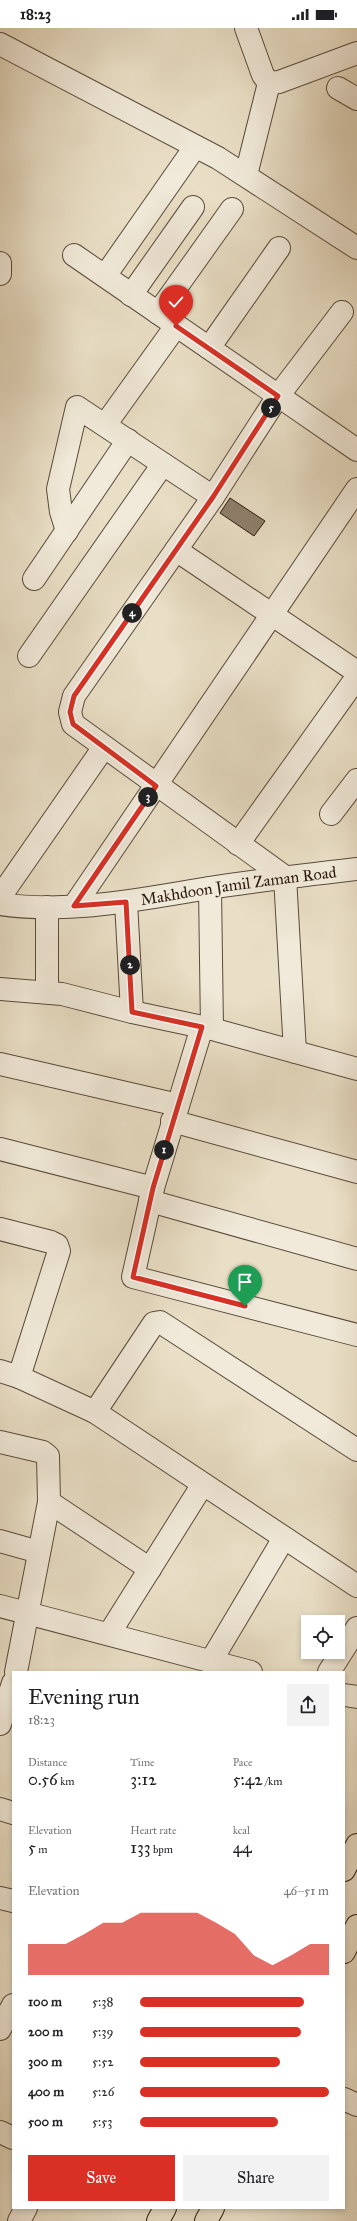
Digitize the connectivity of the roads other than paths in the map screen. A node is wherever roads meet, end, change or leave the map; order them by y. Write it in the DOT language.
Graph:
graph roads {
  1 [pos="246,28"];
  2 [pos="0,44"];
  3 [pos="357,54"];
  4 [pos="269,83"];
  5 [pos="338,88"];
  6 [pos="357,99"];
  7 [pos="195,147"];
  8 [pos="246,175"];
  9 [pos="193,207"];
  10 [pos="232,209"];
  11 [pos="279,248"];
  12 [pos="357,248"];
  13 [pos="74,255"];
  14 [pos="0,263"];
  15 [pos="0,274"];
  16 [pos="105,276"];
  17 [pos="131,295"];
  18 [pos="342,312"];
  19 [pos="158,313"];
  20 [pos="176,326"];
  21 [pos="209,348"];
  22 [pos="278,396"];
  23 [pos="105,425"];
  24 [pos="128,440"];
  25 [pos="357,450"];
  26 [pos="163,464"];
  27 [pos="357,489"];
  28 [pos="213,497"];
  29 [pos="66,531"];
  30 [pos="176,550"];
  31 [pos="34,579"];
  32 [pos="271,616"];
  33 [pos="29,656"];
  34 [pos="357,672"];
  35 [pos="357,677"];
  36 [pos="104,747"];
  37 [pos="357,780"];
  38 [pos="156,786"];
  39 [pos="331,814"];
  40 [pos="238,844"];
  41 [pos="357,869"];
  42 [pos="285,877"];
  43 [pos="210,888"];
  44 [pos="0,897"];
  45 [pos="126,902"];
  46 [pos="0,904"];
  47 [pos="74,906"];
  48 [pos="47,907"];
  49 [pos="0,989"];
  50 [pos="47,991"];
  51 [pos="132,1012"];
  52 [pos="207,1028"];
  53 [pos="295,1052"];
  54 [pos="0,1064"];
  55 [pos="357,1069"];
  56 [pos="175,1113"];
  57 [pos="0,1149"];
  58 [pos="357,1172"];
  59 [pos="152,1195"];
  60 [pos="0,1229"];
  61 [pos="357,1259"];
  62 [pos="357,1335"];
  63 [pos="9,1374"];
  64 [pos="95,1412"];
  65 [pos="0,1442"];
  66 [pos="357,1450"];
  67 [pos="203,1484"];
  68 [pos="50,1502"];
  69 [pos="284,1538"];
  70 [pos="0,1542"];
  71 [pos="39,1552"];
  72 [pos="150,1569"];
  73 [pos="357,1586"];
  74 [pos="0,1606"];
  75 [pos="28,1613"];
  76 [pos="357,1628"];
  77 [pos="109,1634"];
  78 [pos="211,1661"];
  79 [pos="16,1671"];
  80 [pos="247,1671"];
  81 [pos="330,1671"];
  82 [pos="0,1672"];
  83 [pos="12,1675"];
  84 [pos="12,1686"];
  85 [pos="345,1695"];
  86 [pos="357,1697"];
  87 [pos="0,1724"];
  88 [pos="0,1809"];
  89 [pos="12,1812"];
  90 [pos="357,1845"];
  91 [pos="345,1868"];
  92 [pos="0,1898"];
  93 [pos="12,1901"];
  94 [pos="357,1926"];
  95 [pos="345,1950"];
  96 [pos="12,2007"];
  97 [pos="0,2029"];
  98 [pos="345,2100"];
  99 [pos="357,2106"];
  100 [pos="0,2132"];
  101 [pos="12,2138"];
  102 [pos="25,2209"];
  103 [pos="212,2209"];
  104 [pos="19,2221"];
  105 [pos="206,2221"];
  1 -- 4 [label="street"];
  2 -- 7 [label="street"];
  3 -- 4 [label="street"];
  4 -- 8 [label="street"];
  5 -- 6 [label="street"];
  7 -- 8 [label="street"];
  7 -- 16 [label="street"];
  8 -- 12 [label="street"];
  9 -- 17 [label="street"];
  10 -- 19 [label="street"];
  11 -- 21 [label="street"];
  13 -- 16 [label="street"];
  14 -- 15 [label="street"];
  16 -- 17 [label="street"];
  17 -- 19 [label="street"];
  18 -- 22 [label="street"];
  19 -- 20 [label="street"];
  20 -- 21 [label="street"];
  20 -- 23 [label="street"];
  21 -- 22 [label="street"];
  22 -- 25 [label="street"];
  22 -- 28 [label="street"];
  23 -- 24 [label="street"];
  23 -- 29 [label="street"];
  24 -- 26 [label="street"];
  24 -- 29 [label="street"];
  26 -- 28 [label="street"];
  26 -- 33 [label="street"];
  27 -- 32 [label="street"];
  28 -- 30 [label="street"];
  29 -- 31 [label="street"];
  30 -- 32 [label="street"];
  30 -- 36 [label="street"];
  32 -- 34 [label="street"];
  32 -- 38 [label="street"];
  35 -- 40 [label="street"];
  36 -- 38 [label="street"];
  36 -- 44 [label="street"];
  37 -- 39 [label="street"];
  38 -- 40 [label="street"];
  38 -- 47 [label="street"];
  40 -- 42 [label="street"];
  41 -- 42 [label="street, Makhdoon Jamil Zaman Road"];
  42 -- 43 [label="street, Makhdoon Jamil Zaman Road"];
  42 -- 53 [label="street"];
  43 -- 45 [label="street, Makhdoon Jamil Zaman Road"];
  43 -- 52 [label="street"];
  45 -- 47 [label="street, Makhdoon Jamil Zaman Road"];
  45 -- 51 [label="street"];
  46 -- 48 [label="street, Makhdoon Jamil Zaman Road"];
  47 -- 48 [label="street, Makhdoon Jamil Zaman Road"];
  48 -- 50 [label="street"];
  49 -- 50 [label="street"];
  50 -- 51 [label="street"];
  51 -- 52 [label="street"];
  52 -- 53 [label="street"];
  52 -- 56 [label="street"];
  53 -- 55 [label="street"];
  54 -- 56 [label="street"];
  56 -- 58 [label="street"];
  56 -- 59 [label="street"];
  57 -- 59 [label="street"];
  59 -- 61 [label="street"];
  59 -- 62 [label="street"];
  60 -- 63 [label="street"];
  63 -- 64 [label="street"];
  64 -- 66 [label="street"];
  64 -- 67 [label="street"];
  65 -- 68 [label="street"];
  67 -- 69 [label="street"];
  67 -- 72 [label="street"];
  68 -- 71 [label="street"];
  68 -- 72 [label="street"];
  69 -- 73 [label="street"];
  69 -- 78 [label="street"];
  70 -- 71 [label="street"];
  71 -- 75 [label="street"];
  72 -- 77 [label="street"];
  74 -- 75 [label="street"];
  75 -- 77 [label="street"];
  75 -- 79 [label="street"];
  76 -- 81 [label="street"];
  77 -- 78 [label="street"];
  78 -- 80 [label="street"];
  82 -- 83 [label="street"];
  84 -- 87 [label="street"];
  85 -- 86 [label="street"];
  88 -- 89 [label="street"];
  90 -- 91 [label="main road"];
  92 -- 93 [label="street"];
  94 -- 95 [label="main road"];
  96 -- 97 [label="street"];
  98 -- 99 [label="street"];
  100 -- 101 [label="street"];
  102 -- 104 [label="street"];
  103 -- 105 [label="main road"];
}
